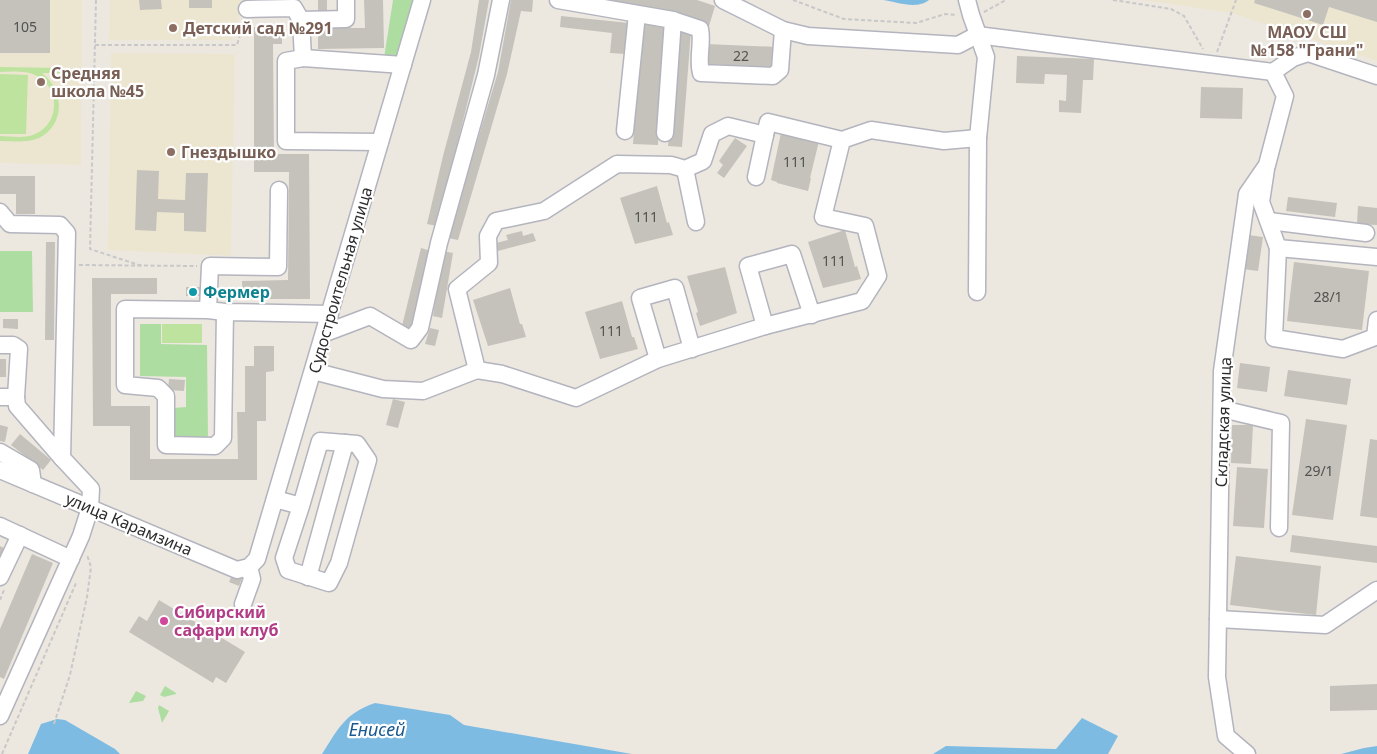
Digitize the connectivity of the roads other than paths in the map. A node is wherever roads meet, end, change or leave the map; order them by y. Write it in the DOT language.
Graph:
graph roads {
  1 [pos="346,0"];
  2 [pos="422,0"];
  3 [pos="501,0"];
  4 [pos="558,0"];
  5 [pos="723,0"];
  6 [pos="264,4"];
  7 [pos="969,7"];
  8 [pos="247,9"];
  9 [pos="637,14"];
  10 [pos="301,20"];
  11 [pos="673,20"];
  12 [pos="783,30"];
  13 [pos="978,35"];
  14 [pos="303,58"];
  15 [pos="403,65"];
  16 [pos="1273,72"];
  17 [pos="1377,76"];
  18 [pos="625,132"];
  19 [pos="665,133"];
  20 [pos="765,135"];
  21 [pos="978,138"];
  22 [pos="842,140"];
  23 [pos="380,142"];
  24 [pos="1267,165"];
  25 [pos="685,168"];
  26 [pos="756,176"];
  27 [pos="279,190"];
  28 [pos="0,212"];
  29 [pos="1269,221"];
  30 [pos="696,222"];
  31 [pos="1372,234"];
  32 [pos="1278,248"];
  33 [pos="1377,248"];
  34 [pos="1377,257"];
  35 [pos="977,292"];
  36 [pos="208,310"];
  37 [pos="225,312"];
  38 [pos="330,314"];
  39 [pos="812,315"];
  40 [pos="1377,320"];
  41 [pos="765,326"];
  42 [pos="324,333"];
  43 [pos="0,345"];
  44 [pos="692,349"];
  45 [pos="658,360"];
  46 [pos="477,370"];
  47 [pos="313,371"];
  48 [pos="8,397"];
  49 [pos="1222,409"];
  50 [pos="346,443"];
  51 [pos="0,452"];
  52 [pos="62,458"];
  53 [pos="0,470"];
  54 [pos="33,484"];
  55 [pos="275,499"];
  56 [pos="301,506"];
  57 [pos="90,508"];
  58 [pos="0,526"];
  59 [pos="1279,528"];
  60 [pos="20,535"];
  61 [pos="71,559"];
  62 [pos="253,563"];
  63 [pos="0,577"];
  64 [pos="308,577"];
  65 [pos="1377,590"];
  66 [pos="243,604"];
  67 [pos="1218,619"];
  68 [pos="4,696"];
  69 [pos="0,716"];
  70 [pos="1247,754"];
  1 -- 10 [label="street"];
  2 -- 15 [label="street, Судостроительная улица"];
  3 -- 42 [label="street"];
  4 -- 9 [label="street"];
  5 -- 12 [label="street"];
  6 -- 8 [label="street"];
  6 -- 10 [label="street"];
  7 -- 13 [label="street"];
  9 -- 11 [label="street"];
  9 -- 18 [label="street"];
  10 -- 14 [label="street"];
  11 -- 12 [label="street"];
  11 -- 19 [label="street"];
  12 -- 13 [label="street"];
  13 -- 16 [label="street"];
  13 -- 21 [label="street"];
  14 -- 15 [label="street"];
  14 -- 23 [label="street"];
  15 -- 23 [label="street, Судостроительная улица"];
  16 -- 17 [label="street"];
  16 -- 24 [label="street, Складская улица"];
  20 -- 22 [label="street"];
  20 -- 25 [label="street"];
  20 -- 26 [label="street"];
  21 -- 22 [label="street"];
  21 -- 35 [label="street"];
  22 -- 39 [label="street"];
  23 -- 38 [label="street, Судостроительная улица"];
  24 -- 29 [label="street"];
  24 -- 49 [label="street, Складская улица"];
  25 -- 30 [label="street"];
  25 -- 46 [label="street"];
  27 -- 36 [label="street"];
  28 -- 52 [label="street"];
  29 -- 31 [label="street"];
  29 -- 32 [label="street"];
  31 -- 33 [label="street"];
  32 -- 34 [label="street"];
  32 -- 40 [label="street"];
  36 -- 37 [label="street"];
  36 -- 37 [label="street"];
  37 -- 38 [label="street"];
  38 -- 42 [label="street, Судостроительная улица"];
  39 -- 41 [label="street"];
  39 -- 41 [label="street"];
  41 -- 44 [label="street"];
  42 -- 47 [label="street, Судостроительная улица"];
  43 -- 48 [label="street"];
  44 -- 45 [label="street"];
  44 -- 45 [label="street"];
  45 -- 46 [label="street"];
  46 -- 47 [label="street"];
  47 -- 55 [label="street, Судостроительная улица"];
  48 -- 52 [label="street"];
  49 -- 59 [label="street"];
  49 -- 67 [label="street, Складская улица"];
  50 -- 56 [label="street"];
  50 -- 64 [label="street"];
  50 -- 64 [label="street"];
  51 -- 54 [label="street"];
  52 -- 57 [label="street"];
  53 -- 54 [label="street, улица Карамзина"];
  54 -- 57 [label="street, улица Карамзина"];
  55 -- 56 [label="street"];
  55 -- 62 [label="street, Судостроительная улица"];
  56 -- 64 [label="street"];
  57 -- 61 [label="street"];
  57 -- 62 [label="street, улица Карамзина"];
  58 -- 60 [label="street"];
  60 -- 61 [label="street"];
  60 -- 63 [label="street"];
  61 -- 68 [label="street"];
  62 -- 66 [label="street, Судостроительная улица"];
  65 -- 67 [label="street"];
  67 -- 70 [label="street, Складская улица"];
  68 -- 69 [label="street"];
}
